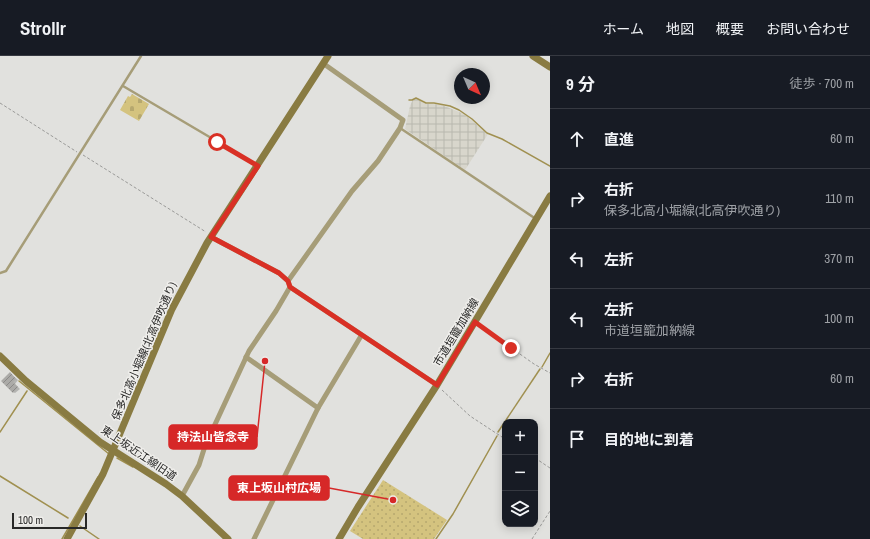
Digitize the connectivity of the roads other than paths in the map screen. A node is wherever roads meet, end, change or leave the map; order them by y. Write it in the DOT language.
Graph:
graph roads {
  1 [pos="141,56"];
  2 [pos="328,56"];
  3 [pos="533,56"];
  4 [pos="324,64"];
  5 [pos="550,67"];
  6 [pos="122,86"];
  7 [pos="400,128"];
  8 [pos="258,166"];
  9 [pos="550,196"];
  10 [pos="536,219"];
  11 [pos="211,237"];
  12 [pos="0,273"];
  13 [pos="288,281"];
  14 [pos="290,287"];
  15 [pos="361,336"];
  16 [pos="0,356"];
  17 [pos="246,357"];
  18 [pos="437,385"];
  19 [pos="318,408"];
  20 [pos="114,451"];
  21 [pos="182,496"];
  22 [pos="67,539"];
  23 [pos="228,539"];
  24 [pos="254,539"];
  25 [pos="339,539"];
  1 -- 6 [label="lane"];
  2 -- 4 [label="street, 保多北高小堀線(北高伊吹通り)"];
  3 -- 5 [label="street"];
  4 -- 7 [label="street"];
  4 -- 8 [label="street, 保多北高小堀線(北高伊吹通り)"];
  6 -- 8 [label="lane"];
  6 -- 12 [label="lane"];
  7 -- 10 [label="lane"];
  7 -- 13 [label="street"];
  8 -- 11 [label="street, 保多北高小堀線(北高伊吹通り)"];
  9 -- 10 [label="street, 市道垣籠加納線"];
  10 -- 18 [label="street, 市道垣籠加納線"];
  11 -- 13 [label="street"];
  11 -- 20 [label="street, 保多北高小堀線(北高伊吹通り)"];
  13 -- 14 [label="street"];
  14 -- 15 [label="street"];
  14 -- 17 [label="street"];
  15 -- 18 [label="street"];
  15 -- 19 [label="street"];
  16 -- 20 [label="street, 東上坂近江線旧道"];
  17 -- 19 [label="street"];
  17 -- 21 [label="street"];
  18 -- 25 [label="street, 市道垣籠加納線"];
  19 -- 24 [label="street"];
  20 -- 21 [label="street, 東上坂近江線旧道"];
  20 -- 22 [label="street, 保多北高小堀線(北高伊吹通り)"];
  21 -- 23 [label="street, 東上坂近江線旧道"];
}
